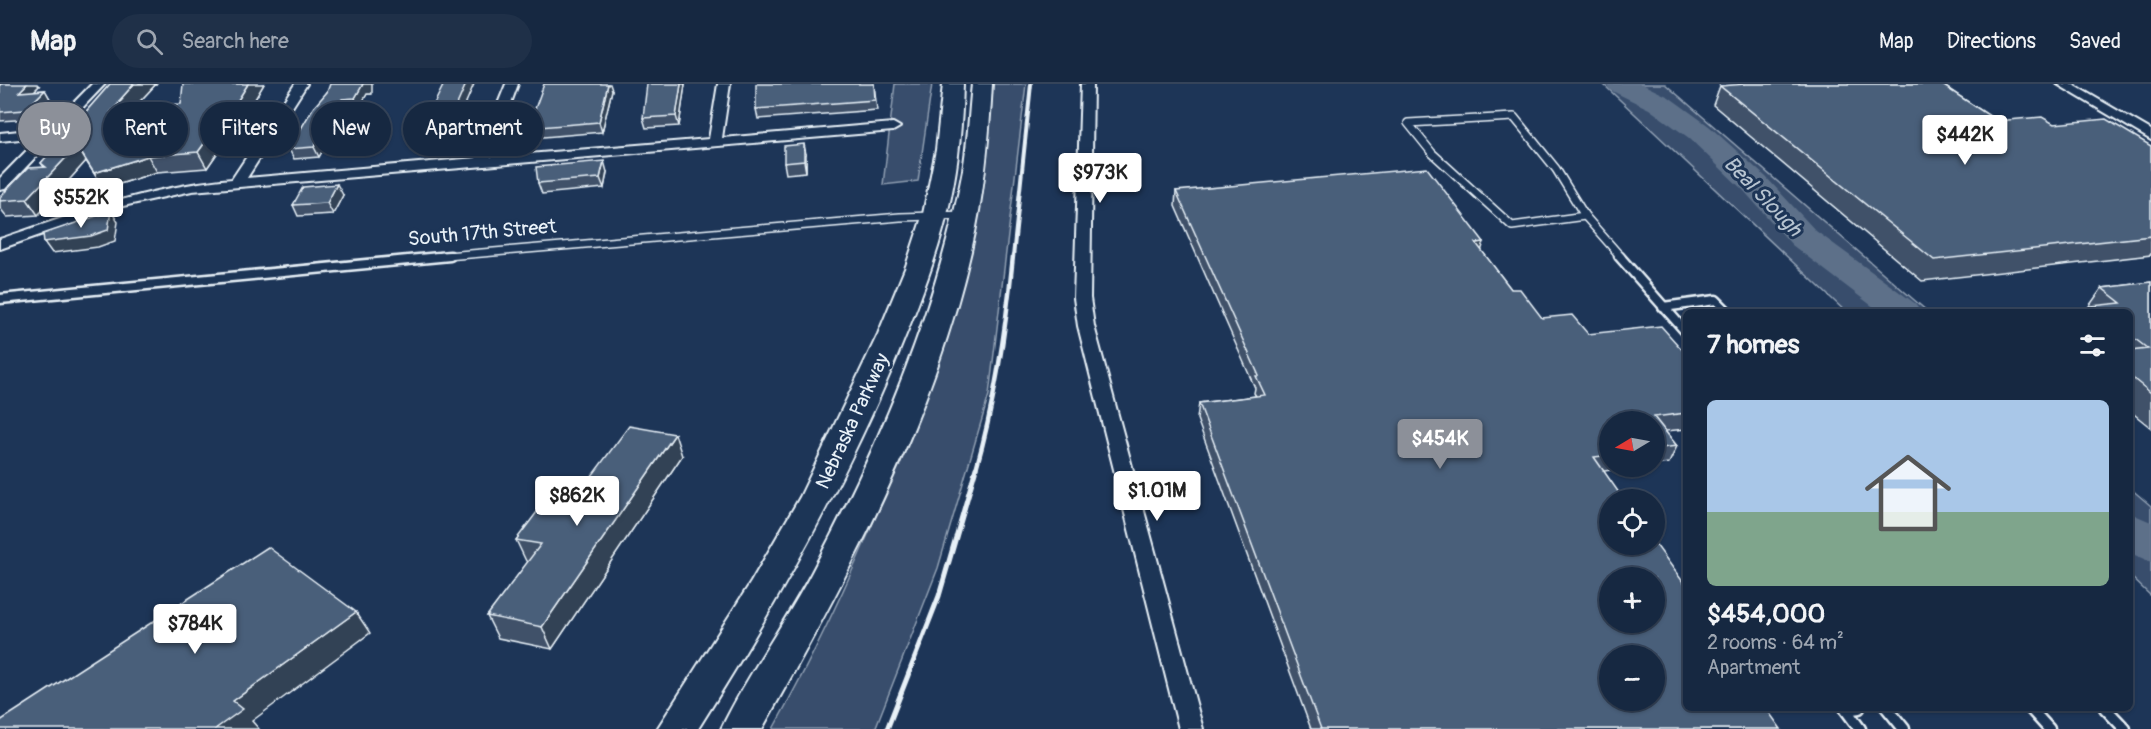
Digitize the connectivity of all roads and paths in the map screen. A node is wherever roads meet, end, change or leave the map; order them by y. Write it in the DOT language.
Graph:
graph roads {
  1 [pos="99,84"];
  2 [pos="301,84"];
  3 [pos="512,84"];
  4 [pos="724,84"];
  5 [pos="953,84"];
  6 [pos="982,84"];
  7 [pos="1087,84"];
  8 [pos="2063,84"];
  9 [pos="81,102"];
  10 [pos="893,127"];
  11 [pos="18,135"];
  12 [pos="0,136"];
  13 [pos="2151,136"];
  14 [pos="716,142"];
  15 [pos="29,156"];
  16 [pos="482,162"];
  17 [pos="237,183"];
  18 [pos="0,186"];
  19 [pos="968,214"];
  20 [pos="935,215"];
  21 [pos="1585,216"];
  22 [pos="0,244"];
  23 [pos="0,298"];
  24 [pos="1663,307"];
  25 [pos="1725,309"];
  26 [pos="1683,329"];
  27 [pos="1847,711"];
  28 [pos="1889,711"];
  29 [pos="2033,711"];
  30 [pos="2107,711"];
  31 [pos="677,729"];
  32 [pos="741,729"];
  33 [pos="1191,729"];
  34 [pos="1860,729"];
  35 [pos="1904,729"];
  36 [pos="2049,729"];
  37 [pos="2125,729"];
  1 -- 9 [label="street"];
  2 -- 17 [label="street"];
  3 -- 16 [label="street"];
  4 -- 14 [label="street"];
  5 -- 20 [label="main road, Nebraska Parkway"];
  6 -- 19 [label="main road, Nebraska Parkway"];
  7 -- 33 [label="street"];
  8 -- 13 [label="street"];
  10 -- 14 [label="street"];
  11 -- 12 [label="street"];
  14 -- 16 [label="street"];
  15 -- 18 [label="street"];
  16 -- 17 [label="street"];
  17 -- 22 [label="street"];
  19 -- 20 [label="lane, South 17th Street"];
  19 -- 32 [label="main road, Nebraska Parkway"];
  20 -- 23 [label="lane, South 17th Street"];
  20 -- 31 [label="main road, Nebraska Parkway"];
  21 -- 21 [label="lane"];
  21 -- 24 [label="lane"];
  24 -- 25 [label="lane"];
  24 -- 26 [label="lane"];
  27 -- 34 [label="lane"];
  28 -- 35 [label="lane"];
  29 -- 36 [label="lane"];
  30 -- 37 [label="lane"];
}
